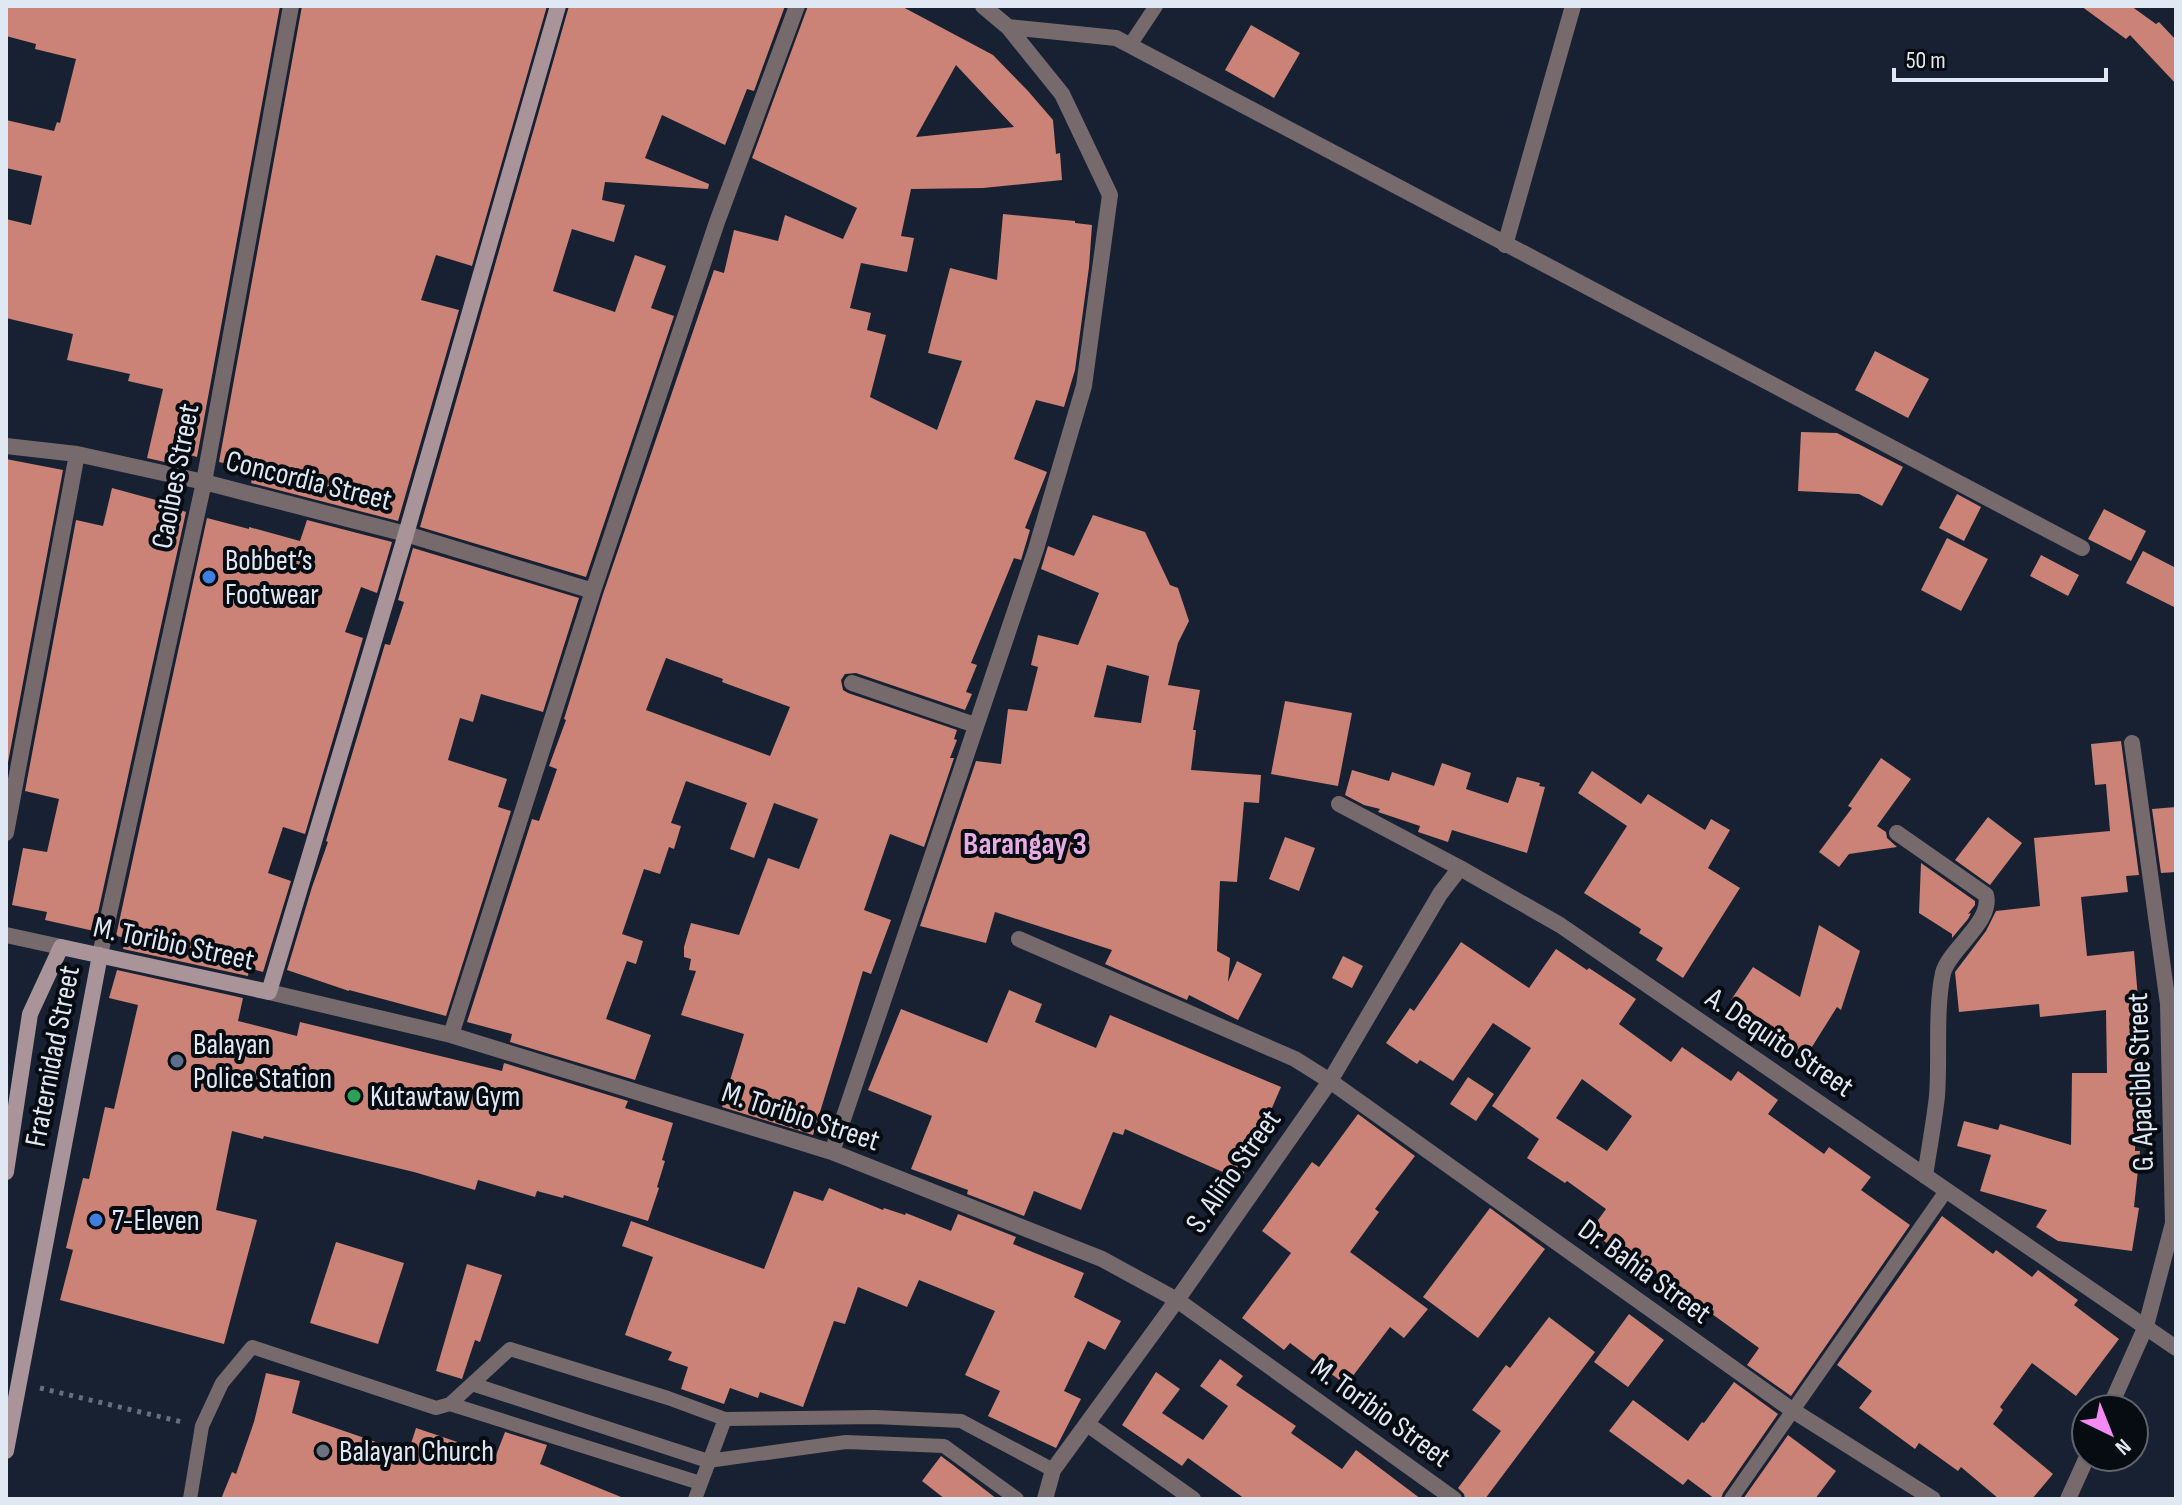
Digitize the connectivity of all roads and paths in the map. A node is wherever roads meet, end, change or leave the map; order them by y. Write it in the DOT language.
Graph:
graph roads {
  1 [pos="291,6"];
  2 [pos="558,6"];
  3 [pos="797,6"];
  4 [pos="983,6"];
  5 [pos="1156,6"];
  6 [pos="1573,6"];
  7 [pos="1008,27"];
  8 [pos="1130,45"];
  9 [pos="1505,245"];
  10 [pos="6,446"];
  11 [pos="77,454"];
  12 [pos="204,482"];
  13 [pos="406,534"];
  14 [pos="2082,548"];
  15 [pos="593,591"];
  16 [pos="852,683"];
  17 [pos="975,725"];
  18 [pos="2132,743"];
  19 [pos="1339,804"];
  20 [pos="6,833"];
  21 [pos="1897,833"];
  22 [pos="1460,868"];
  23 [pos="6,935"];
  24 [pos="1019,939"];
  25 [pos="61,947"];
  26 [pos="100,955"];
  27 [pos="269,992"];
  28 [pos="451,1035"];
  29 [pos="1330,1081"];
  30 [pos="832,1152"];
  31 [pos="6,1172"];
  32 [pos="1925,1176"];
  33 [pos="1946,1191"];
  34 [pos="1177,1300"];
  35 [pos="2146,1326"];
  36 [pos="2176,1348"];
  37 [pos="12,1382"];
  38 [pos="472,1384"];
  39 [pos="2116,1393"];
  40 [pos="450,1404"];
  41 [pos="1792,1410"];
  42 [pos="725,1419"];
  43 [pos="1087,1424"];
  44 [pos="202,1426"];
  45 [pos="6,1451"];
  46 [pos="708,1461"];
  47 [pos="1053,1470"];
  48 [pos="2080,1473"];
  49 [pos="700,1483"];
  50 [pos="190,1499"];
  51 [pos="695,1499"];
  52 [pos="1017,1499"];
  53 [pos="1045,1499"];
  54 [pos="1193,1499"];
  55 [pos="1454,1499"];
  56 [pos="1731,1499"];
  57 [pos="1933,1499"];
  58 [pos="2068,1499"];
  1 -- 12 [label="street, Caoibes Street"];
  2 -- 13 [label="street"];
  3 -- 15 [label="street"];
  4 -- 7 [label="street"];
  5 -- 8 [label="lane"];
  6 -- 9 [label="street"];
  7 -- 8 [label="street"];
  7 -- 17 [label="street"];
  8 -- 9 [label="street"];
  9 -- 14 [label="street"];
  10 -- 11 [label="street, Concordia Street"];
  11 -- 12 [label="street, Concordia Street"];
  11 -- 20 [label="street"];
  12 -- 13 [label="street, Concordia Street"];
  12 -- 26 [label="street, Caoibes Street"];
  13 -- 15 [label="street, Concordia Street"];
  13 -- 27 [label="street"];
  15 -- 28 [label="street"];
  16 -- 17 [label="street"];
  17 -- 30 [label="street"];
  18 -- 35 [label="street, G. Apacible Street"];
  19 -- 22 [label="street, A. Dequito Street"];
  21 -- 32 [label="street"];
  22 -- 29 [label="street, S. Aliño Street"];
  22 -- 32 [label="street, A. Dequito Street"];
  23 -- 25 [label="street"];
  24 -- 29 [label="street, Dr. Bahia Street"];
  25 -- 26 [label="street, M. Toribio Street"];
  25 -- 31 [label="street, Fraternidad Street"];
  26 -- 27 [label="street, M. Toribio Street"];
  26 -- 37 [label="street, Fraternidad Street"];
  27 -- 28 [label="street, M. Toribio Street"];
  28 -- 30 [label="street, M. Toribio Street"];
  29 -- 34 [label="street, S. Aliño Street"];
  29 -- 41 [label="street, Dr. Bahia Street"];
  30 -- 34 [label="street, M. Toribio Street"];
  32 -- 33 [label="street, A. Dequito Street"];
  33 -- 35 [label="street, A. Dequito Street"];
  33 -- 41 [label="lane"];
  34 -- 43 [label="street, S. Aliño Street"];
  34 -- 55 [label="street, M. Toribio Street"];
  35 -- 36 [label="street, A. Dequito Street"];
  35 -- 39 [label="street, G. Apacible Street"];
  37 -- 44 [label="path"];
  37 -- 45 [label="street, Fraternidad Street"];
  38 -- 40 [label="lane"];
  38 -- 42 [label="lane"];
  38 -- 46 [label="lane"];
  40 -- 44 [label="lane"];
  40 -- 49 [label="lane"];
  41 -- 56 [label="lane"];
  41 -- 57 [label="street, Dr. Bahia Street"];
  42 -- 46 [label="lane"];
  42 -- 47 [label="lane"];
  43 -- 47 [label="street, S. Aliño Street"];
  43 -- 54 [label="street"];
  44 -- 50 [label="lane"];
  46 -- 49 [label="lane"];
  46 -- 52 [label="lane"];
  47 -- 53 [label="street, S. Aliño Street"];
  48 -- 58 [label="street"];
  49 -- 51 [label="lane"];
}
